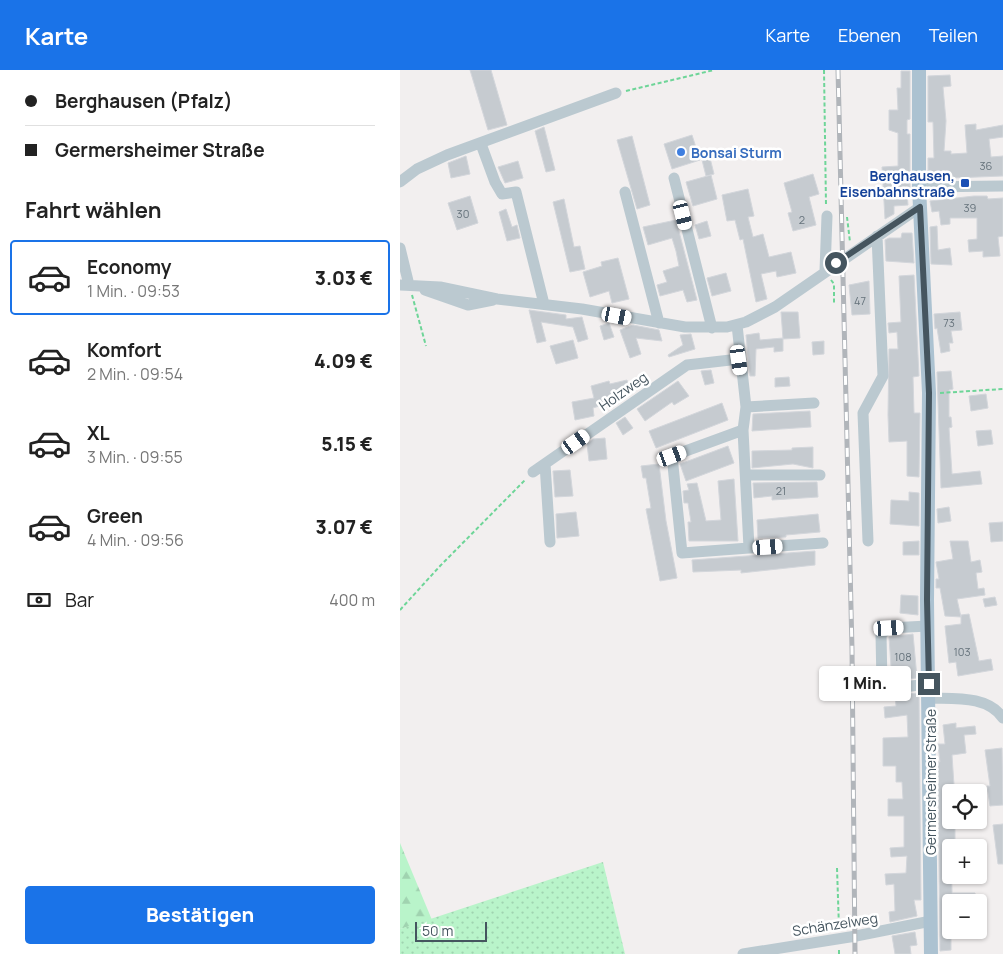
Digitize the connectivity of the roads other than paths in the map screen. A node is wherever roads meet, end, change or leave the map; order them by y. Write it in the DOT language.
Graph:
graph roads {
  1 [pos="919,70"];
  2 [pos="616,93"];
  3 [pos="481,144"];
  4 [pos="674,178"];
  5 [pos="400,182"];
  6 [pos="1003,186"];
  7 [pos="919,187"];
  8 [pos="626,192"];
  9 [pos="920,207"];
  10 [pos="827,216"];
  11 [pos="877,236"];
  12 [pos="400,248"];
  13 [pos="825,271"];
  14 [pos="405,285"];
  15 [pos="544,304"];
  16 [pos="659,323"];
  17 [pos="737,325"];
  18 [pos="712,328"];
  19 [pos="739,360"];
  20 [pos="814,403"];
  21 [pos="746,407"];
  22 [pos="743,430"];
  23 [pos="545,464"];
  24 [pos="533,472"];
  25 [pos="747,475"];
  26 [pos="820,475"];
  27 [pos="868,541"];
  28 [pos="550,542"];
  29 [pos="823,543"];
  30 [pos="749,548"];
  31 [pos="928,626"];
  32 [pos="929,691"];
  33 [pos="1003,718"];
  34 [pos="931,922"];
  35 [pos="743,954"];
  36 [pos="931,954"];
  1 -- 7 [label="main road, Germersheimer Straße"];
  2 -- 3 [label="street"];
  3 -- 5 [label="street"];
  3 -- 15 [label="street"];
  4 -- 18 [label="street"];
  6 -- 7 [label="street"];
  7 -- 9 [label="main road, Germersheimer Straße"];
  8 -- 16 [label="street"];
  9 -- 11 [label="street"];
  9 -- 31 [label="main road, Germersheimer Straße"];
  10 -- 13 [label="street"];
  11 -- 13 [label="street"];
  11 -- 27 [label="street"];
  12 -- 14 [label="street"];
  13 -- 17 [label="street"];
  14 -- 15 [label="street"];
  15 -- 16 [label="street"];
  16 -- 18 [label="street"];
  17 -- 18 [label="street"];
  17 -- 19 [label="street"];
  19 -- 21 [label="street"];
  19 -- 23 [label="street, Holzweg"];
  20 -- 21 [label="street"];
  21 -- 22 [label="street"];
  22 -- 25 [label="street"];
  22 -- 30 [label="street"];
  23 -- 24 [label="street, Holzweg"];
  23 -- 28 [label="street"];
  25 -- 26 [label="street"];
  25 -- 30 [label="street"];
  29 -- 30 [label="street"];
  31 -- 32 [label="main road, Germersheimer Straße"];
  31 -- 32 [label="street"];
  32 -- 33 [label="street"];
  32 -- 34 [label="main road, Germersheimer Straße"];
  34 -- 35 [label="street, Schänzelweg"];
  34 -- 36 [label="main road, Germersheimer Straße"];
}
